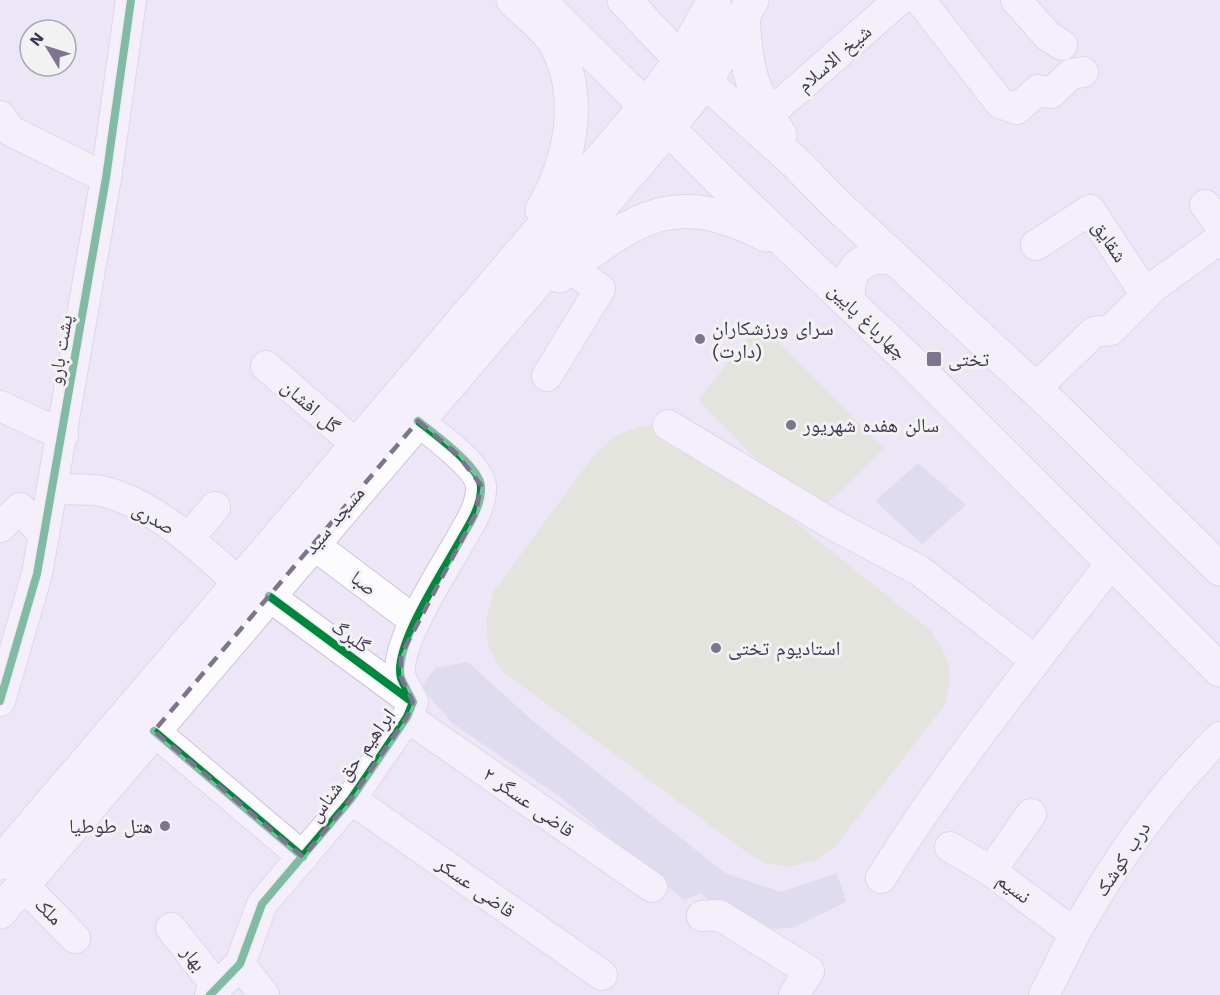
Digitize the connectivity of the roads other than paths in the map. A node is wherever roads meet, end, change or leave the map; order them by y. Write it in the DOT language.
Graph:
graph roads {
  1 [pos="131,0"];
  2 [pos="513,0"];
  3 [pos="539,0"];
  4 [pos="624,0"];
  5 [pos="714,0"];
  6 [pos="899,0"];
  7 [pos="920,0"];
  8 [pos="1016,0"];
  9 [pos="748,8"];
  10 [pos="1062,45"];
  11 [pos="681,60"];
  12 [pos="1083,72"];
  13 [pos="706,81"];
  14 [pos="768,115"];
  15 [pos="657,117"];
  16 [pos="4,133"];
  17 [pos="796,163"];
  18 [pos="106,178"];
  19 [pos="1036,244"];
  20 [pos="1220,244"];
  21 [pos="792,249"];
  22 [pos="894,258"];
  23 [pos="569,268"];
  24 [pos="503,274"];
  25 [pos="1146,295"];
  26 [pos="849,302"];
  27 [pos="514,309"];
  28 [pos="266,366"];
  29 [pos="547,376"];
  30 [pos="1035,389"];
  31 [pos="0,406"];
  32 [pos="418,421"];
  33 [pos="668,424"];
  34 [pos="63,435"];
  35 [pos="357,445"];
  36 [pos="53,489"];
  37 [pos="215,507"];
  38 [pos="0,527"];
  39 [pos="44,536"];
  40 [pos="189,538"];
  41 [pos="313,544"];
  42 [pos="1112,562"];
  43 [pos="1220,569"];
  44 [pos="239,583"];
  45 [pos="269,596"];
  46 [pos="415,621"];
  47 [pos="1207,642"];
  48 [pos="1036,661"];
  49 [pos="1220,670"];
  50 [pos="0,701"];
  51 [pos="410,710"];
  52 [pos="154,731"];
  53 [pos="1220,737"];
  54 [pos="351,799"];
  55 [pos="1031,814"];
  56 [pos="950,847"];
  57 [pos="303,857"];
  58 [pos="991,871"];
  59 [pos="11,874"];
  60 [pos="881,878"];
  61 [pos="652,887"];
  62 [pos="0,912"];
  63 [pos="702,916"];
  64 [pos="171,928"];
  65 [pos="1075,934"];
  66 [pos="75,938"];
  67 [pos="240,964"];
  68 [pos="602,975"];
  69 [pos="213,991"];
  70 [pos="1052,992"];
  71 [pos="264,995"];
  72 [pos="794,995"];
  1 -- 18 [label="street, پشت بارو"];
  2 -- 24 [label="main road"];
  3 -- 15 [label="main road, چهارباغ پایین"];
  4 -- 11 [label="main road"];
  5 -- 11 [label="main road"];
  6 -- 14 [label="street, شیخ الاسلام"];
  7 -- 12 [label="street"];
  8 -- 10 [label="street"];
  9 -- 13 [label="main road"];
  9 -- 14 [label="main road"];
  11 -- 13 [label="main road"];
  11 -- 15 [label="main road"];
  13 -- 15 [label="main road"];
  13 -- 17 [label="main road"];
  14 -- 17 [label="main road"];
  15 -- 21 [label="main road, چهارباغ پایین"];
  15 -- 24 [label="main road, مسجد سید"];
  15 -- 27 [label="main road, مسجد سید"];
  16 -- 18 [label="street"];
  17 -- 22 [label="main road"];
  18 -- 34 [label="street, پشت بارو"];
  19 -- 25 [label="street, شقایق"];
  20 -- 25 [label="street"];
  21 -- 23 [label="main road"];
  21 -- 26 [label="main road, چهارباغ پایین"];
  22 -- 26 [label="main road"];
  22 -- 30 [label="main road"];
  23 -- 27 [label="main road"];
  23 -- 29 [label="street"];
  24 -- 35 [label="main road, مسجد سید"];
  25 -- 30 [label="street"];
  26 -- 42 [label="main road, چهارباغ پایین"];
  27 -- 32 [label="main road, مسجد سید"];
  28 -- 35 [label="street, گل افشان"];
  30 -- 43 [label="main road"];
  31 -- 34 [label="street"];
  32 -- 41 [label="main road, مسجد سید"];
  32 -- 46 [label="street, ابراهیم حق شناس"];
  33 -- 48 [label="street"];
  34 -- 36 [label="street, پشت بارو"];
  35 -- 44 [label="main road, مسجد سید"];
  36 -- 39 [label="street, پشت بارو"];
  36 -- 40 [label="street, صدری"];
  37 -- 40 [label="street"];
  38 -- 39 [label="street"];
  39 -- 50 [label="street, پشت بارو"];
  40 -- 44 [label="street, صدری"];
  41 -- 45 [label="main road, مسجد سید"];
  41 -- 46 [label="street, صبا"];
  42 -- 47 [label="main road, چهارباغ پایین"];
  42 -- 48 [label="street"];
  44 -- 59 [label="main road, مسجد سید"];
  45 -- 51 [label="street, گلبرگ"];
  45 -- 52 [label="main road, مسجد سید"];
  46 -- 51 [label="street, ابراهیم حق شناس"];
  47 -- 49 [label="main road, چهارباغ پایین"];
  48 -- 60 [label="street"];
  51 -- 54 [label="street, ابراهیم حق شناس"];
  51 -- 61 [label="street, قاضی عسگر ۲"];
  52 -- 57 [label="street"];
  52 -- 59 [label="main road, مسجد سید"];
  53 -- 65 [label="street, درب کوشک"];
  54 -- 57 [label="street, ابراهیم حق شناس"];
  54 -- 68 [label="street, قاضی عسکر"];
  55 -- 58 [label="street"];
  56 -- 58 [label="street, نسیم"];
  57 -- 67 [label="street, ابراهیم حق شناس"];
  58 -- 65 [label="street, نسیم"];
  59 -- 62 [label="main road, مسجد سید"];
  59 -- 66 [label="street, ملک"];
  63 -- 72 [label="street"];
  64 -- 69 [label="street, بهار"];
  65 -- 70 [label="street, درب کوشک"];
  67 -- 69 [label="street, ابراهیم حق شناس"];
  67 -- 71 [label="street"];
}
